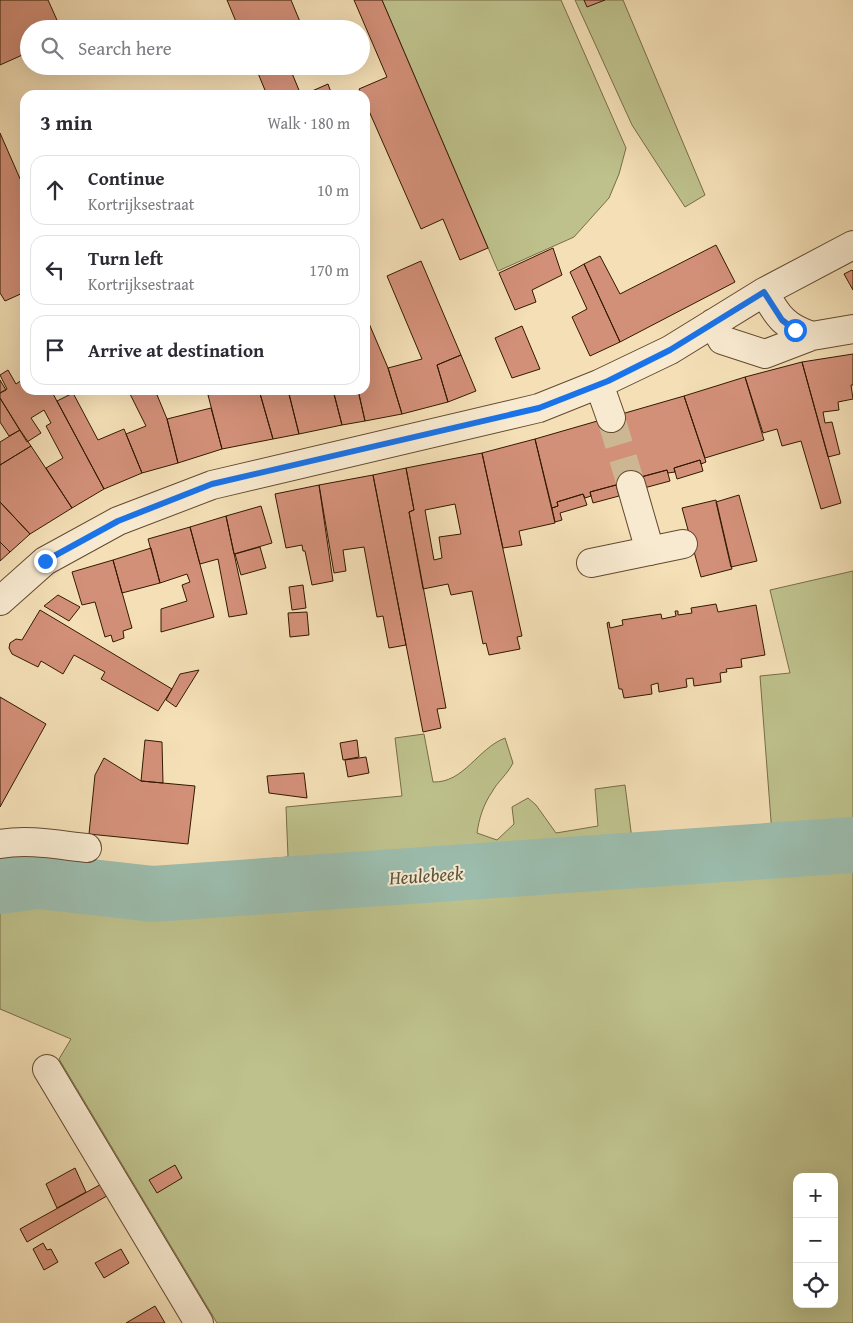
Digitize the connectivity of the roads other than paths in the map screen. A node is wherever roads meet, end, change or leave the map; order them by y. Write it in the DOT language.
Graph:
graph roads {
  1 [pos="853,245"];
  2 [pos="764,292"];
  3 [pos="713,323"];
  4 [pos="853,329"];
  5 [pos="812,336"];
  6 [pos="599,384"];
  7 [pos="611,418"];
  8 [pos="631,485"];
  9 [pos="683,544"];
  10 [pos="650,552"];
  11 [pos="592,563"];
  12 [pos="0,601"];
  13 [pos="0,844"];
  14 [pos="87,848"];
  15 [pos="47,1069"];
  16 [pos="199,1323"];
  1 -- 2 [label="street"];
  2 -- 3 [label="street"];
  2 -- 5 [label="street"];
  3 -- 5 [label="street"];
  3 -- 6 [label="street"];
  4 -- 5 [label="street"];
  6 -- 7 [label="street"];
  6 -- 12 [label="street"];
  8 -- 10 [label="street"];
  9 -- 10 [label="street"];
  10 -- 11 [label="street"];
  13 -- 14 [label="street"];
  15 -- 16 [label="street"];
}
